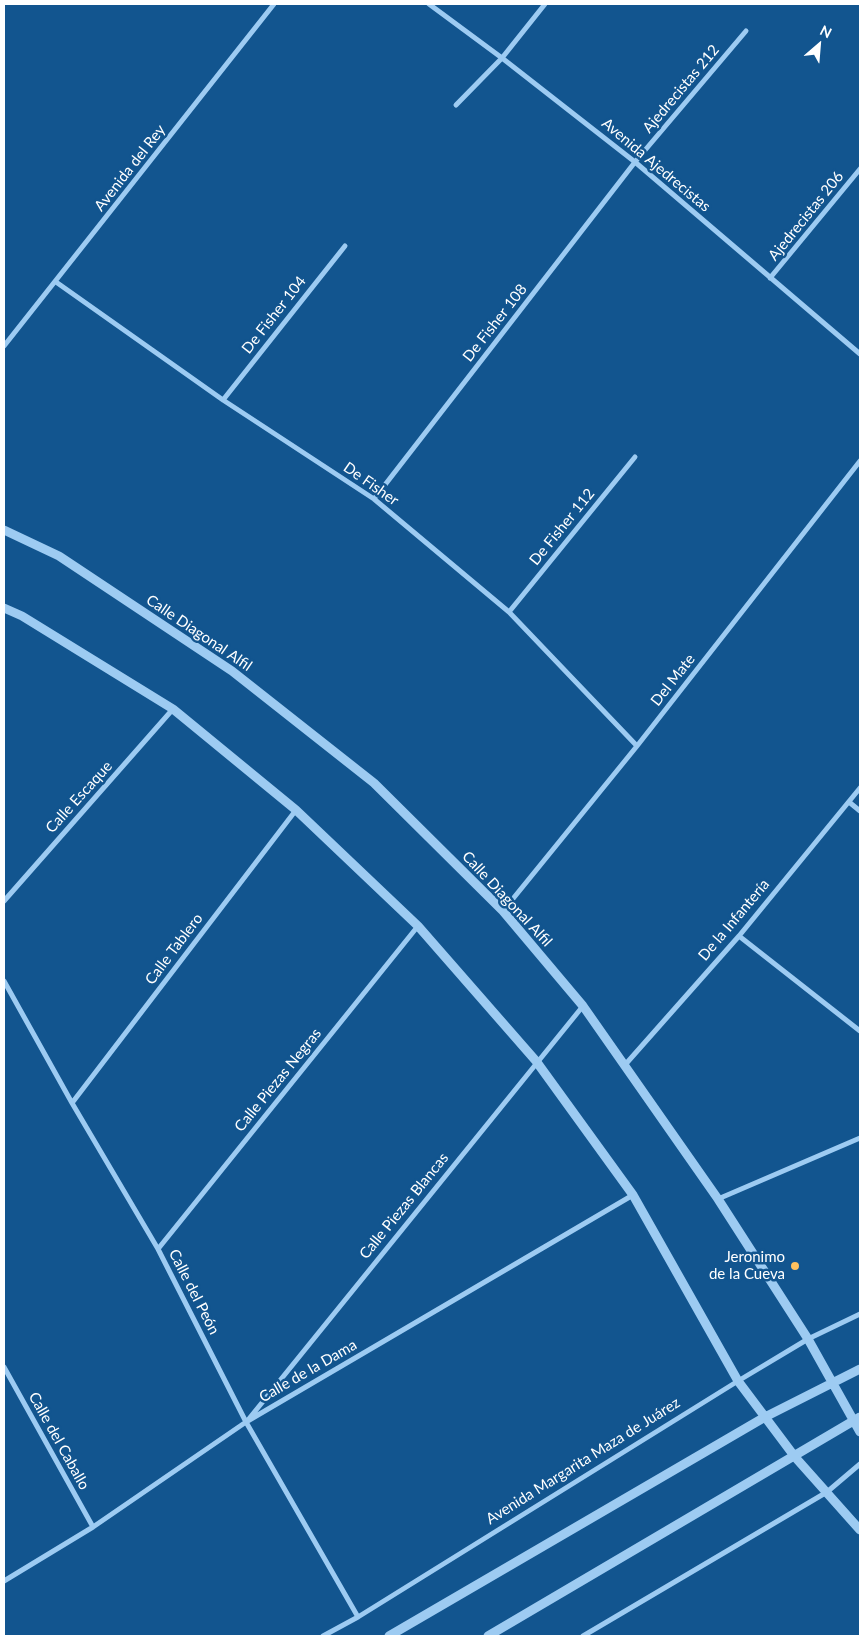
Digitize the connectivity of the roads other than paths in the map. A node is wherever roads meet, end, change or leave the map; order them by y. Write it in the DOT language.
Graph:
graph roads {
  1 [pos="274,4"];
  2 [pos="429,4"];
  3 [pos="545,4"];
  4 [pos="746,31"];
  5 [pos="502,58"];
  6 [pos="456,105"];
  7 [pos="635,162"];
  8 [pos="860,169"];
  9 [pos="345,246"];
  10 [pos="770,278"];
  11 [pos="56,282"];
  12 [pos="4,346"];
  13 [pos="860,354"];
  14 [pos="223,400"];
  15 [pos="635,457"];
  16 [pos="860,461"];
  17 [pos="374,499"];
  18 [pos="4,530"];
  19 [pos="4,608"];
  20 [pos="509,612"];
  21 [pos="173,709"];
  22 [pos="637,746"];
  23 [pos="860,788"];
  24 [pos="849,802"];
  25 [pos="296,810"];
  26 [pos="860,811"];
  27 [pos="4,901"];
  28 [pos="503,911"];
  29 [pos="418,926"];
  30 [pos="739,936"];
  31 [pos="4,981"];
  32 [pos="583,1006"];
  33 [pos="860,1032"];
  34 [pos="536,1061"];
  35 [pos="624,1066"];
  36 [pos="72,1103"];
  37 [pos="860,1138"];
  38 [pos="633,1195"];
  39 [pos="718,1199"];
  40 [pos="158,1250"];
  41 [pos="860,1314"];
  42 [pos="808,1339"];
  43 [pos="4,1367"];
  44 [pos="860,1369"];
  45 [pos="738,1380"];
  46 [pos="831,1384"];
  47 [pos="765,1417"];
  48 [pos="857,1419"];
  49 [pos="246,1422"];
  50 [pos="860,1432"];
  51 [pos="795,1457"];
  52 [pos="860,1464"];
  53 [pos="827,1492"];
  54 [pos="93,1527"];
  55 [pos="860,1530"];
  56 [pos="4,1581"];
  57 [pos="358,1617"];
  58 [pos="323,1636"];
  59 [pos="389,1636"];
  60 [pos="488,1636"];
  61 [pos="583,1636"];
  1 -- 11 [label="street, Avenida del Rey"];
  2 -- 5 [label="street, Avenida Ajedrecistas"];
  3 -- 5 [label="street"];
  4 -- 7 [label="street, Ajedrecistas 212"];
  5 -- 6 [label="street"];
  5 -- 7 [label="street, Avenida Ajedrecistas"];
  7 -- 10 [label="street, Avenida Ajedrecistas"];
  7 -- 17 [label="street, De Fisher 108"];
  8 -- 10 [label="street, Ajedrecistas 206"];
  9 -- 14 [label="street, De Fisher 104"];
  10 -- 13 [label="street, Avenida Ajedrecistas"];
  11 -- 12 [label="street, Avenida del Rey"];
  11 -- 14 [label="street, De Fisher"];
  14 -- 17 [label="street, De Fisher"];
  15 -- 20 [label="street, De Fisher 112"];
  16 -- 22 [label="street, Del Mate"];
  17 -- 20 [label="street, De Fisher"];
  18 -- 28 [label="street, Calle Diagonal Alfil"];
  19 -- 21 [label="street"];
  20 -- 22 [label="street, De Fisher"];
  21 -- 25 [label="street"];
  21 -- 27 [label="street, Calle Escaque"];
  22 -- 28 [label="street, Del Mate"];
  23 -- 24 [label="street, De la Infantería"];
  24 -- 26 [label="street"];
  24 -- 30 [label="street, De la Infantería"];
  25 -- 29 [label="street"];
  25 -- 36 [label="street, Calle Tablero"];
  28 -- 32 [label="street, Calle Diagonal Alfil"];
  29 -- 34 [label="street"];
  29 -- 40 [label="street, Calle Piezas Negras"];
  30 -- 33 [label="street"];
  30 -- 35 [label="street, De la Infantería"];
  31 -- 36 [label="street, Calle del Peón"];
  32 -- 34 [label="street, Calle Piezas Blancas"];
  32 -- 35 [label="street, Calle Diagonal Alfil"];
  34 -- 38 [label="street"];
  34 -- 49 [label="street, Calle Piezas Blancas"];
  35 -- 39 [label="street, Calle Diagonal Alfil"];
  36 -- 40 [label="street, Calle del Peón"];
  37 -- 39 [label="street"];
  38 -- 45 [label="street"];
  38 -- 49 [label="street, Calle de la Dama"];
  39 -- 42 [label="street, Calle Diagonal Alfil"];
  40 -- 49 [label="street, Calle del Peón"];
  41 -- 42 [label="street, Avenida Margarita Maza de Juárez"];
  42 -- 45 [label="street, Avenida Margarita Maza de Juárez"];
  42 -- 46 [label="street, Calle Diagonal Alfil"];
  43 -- 54 [label="street, Calle del Caballo"];
  44 -- 46 [label="street"];
  45 -- 47 [label="street"];
  45 -- 57 [label="street, Avenida Margarita Maza de Juárez"];
  46 -- 47 [label="street"];
  46 -- 48 [label="street, Calle Diagonal Alfil"];
  47 -- 51 [label="street"];
  47 -- 59 [label="street"];
  48 -- 50 [label="street, Calle Diagonal Alfil"];
  48 -- 51 [label="street"];
  49 -- 54 [label="street, Calle de la Dama"];
  49 -- 57 [label="street, Calle del Peón"];
  51 -- 53 [label="street"];
  51 -- 60 [label="street"];
  52 -- 53 [label="street"];
  53 -- 55 [label="street"];
  53 -- 61 [label="street"];
  54 -- 56 [label="street, Calle de la Dama"];
  57 -- 58 [label="street, Avenida Margarita Maza de Juárez"];
}
